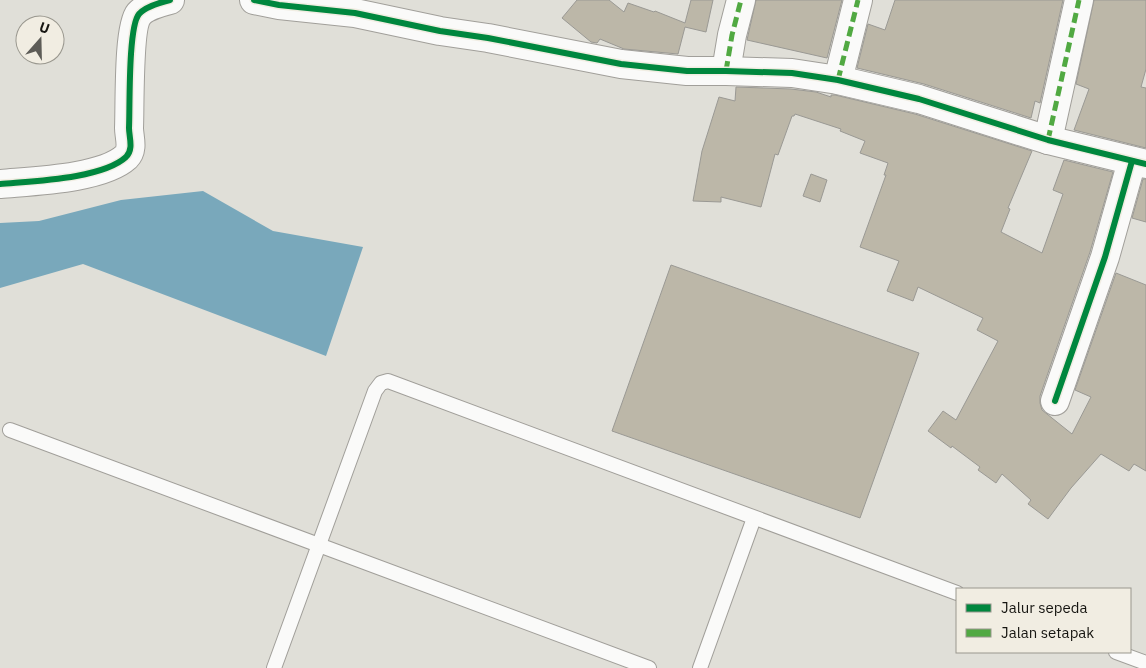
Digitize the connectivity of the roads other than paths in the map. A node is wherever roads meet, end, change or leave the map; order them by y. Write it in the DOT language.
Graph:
graph roads {
  1 [pos="170,0"];
  2 [pos="254,0"];
  3 [pos="741,0"];
  4 [pos="858,0"];
  5 [pos="1079,0"];
  6 [pos="326,5"];
  7 [pos="726,71"];
  8 [pos="838,80"];
  9 [pos="1048,140"];
  10 [pos="1139,163"];
  11 [pos="0,184"];
  12 [pos="1055,400"];
  13 [pos="10,430"];
  14 [pos="754,518"];
  15 [pos="319,544"];
  16 [pos="956,593"];
  17 [pos="1119,653"];
  18 [pos="1146,663"];
  19 [pos="274,668"];
  20 [pos="649,668"];
  21 [pos="700,668"];
  1 -- 11 [label="street"];
  2 -- 6 [label="street"];
  3 -- 7 [label="street"];
  4 -- 8 [label="street"];
  5 -- 9 [label="street"];
  6 -- 7 [label="street"];
  7 -- 8 [label="street"];
  8 -- 9 [label="street"];
  9 -- 10 [label="street"];
  10 -- 12 [label="street"];
  13 -- 15 [label="lane"];
  14 -- 15 [label="lane"];
  14 -- 16 [label="lane"];
  14 -- 21 [label="lane"];
  15 -- 19 [label="lane"];
  15 -- 20 [label="lane"];
  17 -- 18 [label="lane"];
}
